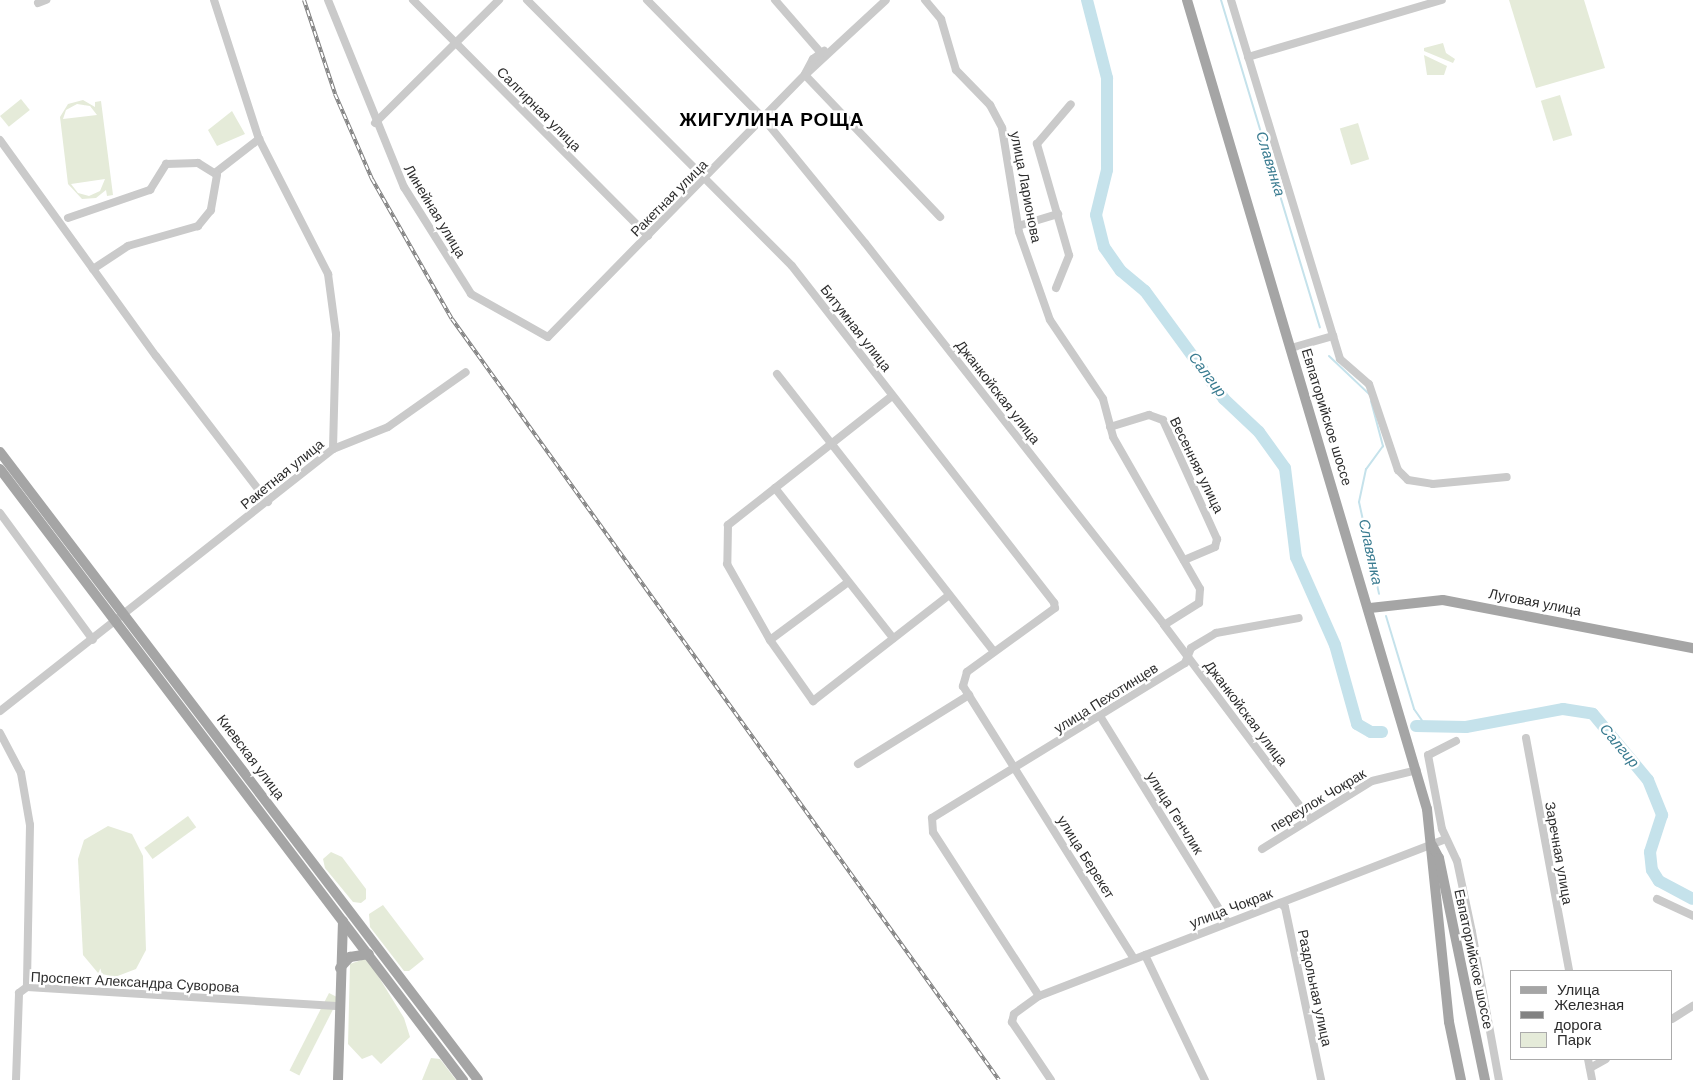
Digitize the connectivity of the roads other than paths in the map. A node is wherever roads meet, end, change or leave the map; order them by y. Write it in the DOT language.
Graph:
graph roads {
  1 [pos="46,0"];
  2 [pos="214,0"];
  3 [pos="328,0"];
  4 [pos="413,0"];
  5 [pos="499,0"];
  6 [pos="526,0"];
  7 [pos="647,0"];
  8 [pos="774,0"];
  9 [pos="886,0"];
  10 [pos="925,0"];
  11 [pos="1187,0"];
  12 [pos="1231,0"];
  13 [pos="1442,0"];
  14 [pos="38,3"];
  15 [pos="456,44"];
  16 [pos="831,49"];
  17 [pos="820,52"];
  18 [pos="1248,57"];
  19 [pos="805,75"];
  20 [pos="1071,104"];
  21 [pos="763,118"];
  22 [pos="375,123"];
  23 [pos="0,140"];
  24 [pos="259,140"];
  25 [pos="216,174"];
  26 [pos="706,180"];
  27 [pos="1058,214"];
  28 [pos="940,217"];
  29 [pos="68,218"];
  30 [pos="1018,226"];
  31 [pos="648,236"];
  32 [pos="93,269"];
  33 [pos="1056,288"];
  34 [pos="1333,336"];
  35 [pos="548,337"];
  36 [pos="1291,348"];
  37 [pos="466,372"];
  38 [pos="777,374"];
  39 [pos="892,396"];
  40 [pos="1110,427"];
  41 [pos="832,444"];
  42 [pos="333,448"];
  43 [pos="0,452"];
  44 [pos="0,469"];
  45 [pos="1506,476"];
  46 [pos="775,488"];
  47 [pos="268,502"];
  48 [pos="0,513"];
  49 [pos="1184,560"];
  50 [pos="848,582"];
  51 [pos="949,596"];
  52 [pos="1370,608"];
  53 [pos="120,618"];
  54 [pos="1299,618"];
  55 [pos="1164,625"];
  56 [pos="893,638"];
  57 [pos="92,640"];
  58 [pos="770,640"];
  59 [pos="1693,648"];
  60 [pos="993,650"];
  61 [pos="1188,656"];
  62 [pos="963,681"];
  63 [pos="969,695"];
  64 [pos="0,711"];
  65 [pos="1100,716"];
  66 [pos="0,733"];
  67 [pos="1526,738"];
  68 [pos="1456,741"];
  69 [pos="858,764"];
  70 [pos="1017,768"];
  71 [pos="1418,770"];
  72 [pos="1309,818"];
  73 [pos="1446,839"];
  74 [pos="1432,844"];
  75 [pos="1262,849"];
  76 [pos="1657,899"];
  77 [pos="1280,903"];
  78 [pos="1693,916"];
  79 [pos="343,921"];
  80 [pos="1228,923"];
  81 [pos="369,954"];
  82 [pos="1145,954"];
  83 [pos="1134,959"];
  84 [pos="339,969"];
  85 [pos="1569,970"];
  86 [pos="27,987"];
  87 [pos="1039,996"];
  88 [pos="340,1006"];
  89 [pos="1693,1006"];
  90 [pos="1673,1018"];
  91 [pos="1588,1060"];
  92 [pos="1604,1060"];
  93 [pos="1590,1068"];
  94 [pos="16,1080"];
  95 [pos="338,1080"];
  96 [pos="463,1080"];
  97 [pos="478,1080"];
  98 [pos="1051,1080"];
  99 [pos="1205,1080"];
  100 [pos="1321,1080"];
  101 [pos="1460,1080"];
  102 [pos="1486,1080"];
  103 [pos="1499,1080"];
  104 [pos="1592,1080"];
  1 -- 14 [label="street"];
  2 -- 24 [label="street"];
  3 -- 22 [label="street, Линейная улица"];
  4 -- 15 [label="street, Салгирная улица"];
  5 -- 15 [label="street"];
  6 -- 26 [label="street, Битумная улица"];
  7 -- 21 [label="street, Джанкойская улица"];
  8 -- 17 [label="street"];
  9 -- 16 [label="street, Ракетная улица"];
  10 -- 30 [label="street, улица Ларионова"];
  11 -- 36 [label="main road, Евпаторийское шоссе"];
  12 -- 18 [label="street"];
  13 -- 18 [label="street"];
  15 -- 22 [label="street"];
  15 -- 31 [label="street, Салгирная улица"];
  16 -- 17 [label="street, Ракетная улица"];
  16 -- 19 [label="street, Ракетная улица"];
  17 -- 19 [label="street, Ракетная улица"];
  18 -- 34 [label="street"];
  19 -- 21 [label="street, Ракетная улица"];
  19 -- 28 [label="street"];
  20 -- 27 [label="street"];
  21 -- 26 [label="street, Ракетная улица"];
  21 -- 55 [label="street, Джанкойская улица"];
  22 -- 35 [label="street, Линейная улица"];
  23 -- 32 [label="street"];
  24 -- 25 [label="street"];
  24 -- 42 [label="street"];
  25 -- 29 [label="street"];
  25 -- 32 [label="street"];
  26 -- 31 [label="street, Ракетная улица"];
  26 -- 39 [label="street, Битумная улица"];
  27 -- 30 [label="street"];
  27 -- 33 [label="street"];
  30 -- 40 [label="street, улица Ларионова"];
  31 -- 35 [label="street, Ракетная улица"];
  32 -- 47 [label="street"];
  34 -- 36 [label="street"];
  34 -- 45 [label="street"];
  36 -- 52 [label="main road, Евпаторийское шоссе"];
  37 -- 42 [label="street, Ракетная улица"];
  38 -- 41 [label="street"];
  39 -- 41 [label="street"];
  39 -- 60 [label="street, Битумная улица"];
  40 -- 49 [label="street, улица Ларионова"];
  40 -- 49 [label="street, Весенняя улица"];
  41 -- 46 [label="street"];
  41 -- 51 [label="street"];
  42 -- 47 [label="street, Ракетная улица"];
  43 -- 53 [label="main road, Киевская улица"];
  44 -- 53 [label="main road, Киевская улица"];
  46 -- 50 [label="street"];
  46 -- 58 [label="street"];
  47 -- 53 [label="street, Ракетная улица"];
  48 -- 57 [label="street"];
  49 -- 55 [label="street, улица Ларионова"];
  50 -- 56 [label="street"];
  50 -- 58 [label="street"];
  51 -- 56 [label="street"];
  51 -- 60 [label="street"];
  52 -- 59 [label="main road, Луговая улица"];
  52 -- 71 [label="main road, Евпаторийское шоссе"];
  53 -- 57 [label="street, Ракетная улица"];
  53 -- 79 [label="main road, Киевская улица"];
  53 -- 97 [label="main road, Киевская улица"];
  54 -- 61 [label="street, улица Пехотинцев"];
  55 -- 61 [label="street, Джанкойская улица"];
  56 -- 58 [label="street"];
  57 -- 64 [label="street, Ракетная улица"];
  60 -- 62 [label="street, Битумная улица"];
  61 -- 65 [label="street, улица Пехотинцев"];
  61 -- 72 [label="street, Джанкойская улица"];
  62 -- 63 [label="street, улица Берекет"];
  63 -- 69 [label="street"];
  63 -- 70 [label="street, улица Берекет"];
  65 -- 70 [label="street, улица Пехотинцев"];
  65 -- 80 [label="street, улица Генчлик"];
  66 -- 86 [label="street"];
  67 -- 85 [label="street, Заречная улица"];
  68 -- 73 [label="street"];
  70 -- 83 [label="street, улица Берекет"];
  70 -- 87 [label="street, улица Пехотинцев"];
  71 -- 72 [label="street, переулок Чокрак"];
  71 -- 74 [label="main road, Евпаторийское шоссе"];
  72 -- 75 [label="street, переулок Чокрак"];
  73 -- 74 [label="street, улица Чокрак"];
  73 -- 103 [label="street"];
  74 -- 77 [label="street, улица Чокрак"];
  74 -- 101 [label="main road, Евпаторийское шоссе"];
  74 -- 102 [label="main road, Евпаторийское шоссе"];
  76 -- 78 [label="street"];
  77 -- 80 [label="street, улица Чокрак"];
  77 -- 100 [label="street, Раздольная улица"];
  79 -- 81 [label="main road, Киевская улица"];
  79 -- 84 [label="main road"];
  80 -- 82 [label="street, улица Чокрак"];
  81 -- 84 [label="main road"];
  81 -- 96 [label="main road, Киевская улица"];
  82 -- 83 [label="street, улица Чокрак"];
  82 -- 99 [label="street"];
  83 -- 87 [label="street, улица Чокрак"];
  84 -- 88 [label="main road"];
  86 -- 88 [label="street, Проспект Александра Суворова"];
  86 -- 94 [label="street, Проспект Александра Суворова"];
  87 -- 98 [label="street, улица Чокрак"];
  88 -- 95 [label="main road"];
  89 -- 90 [label="street"];
  91 -- 93 [label="street"];
  92 -- 93 [label="street"];
  93 -- 104 [label="street"];
}
